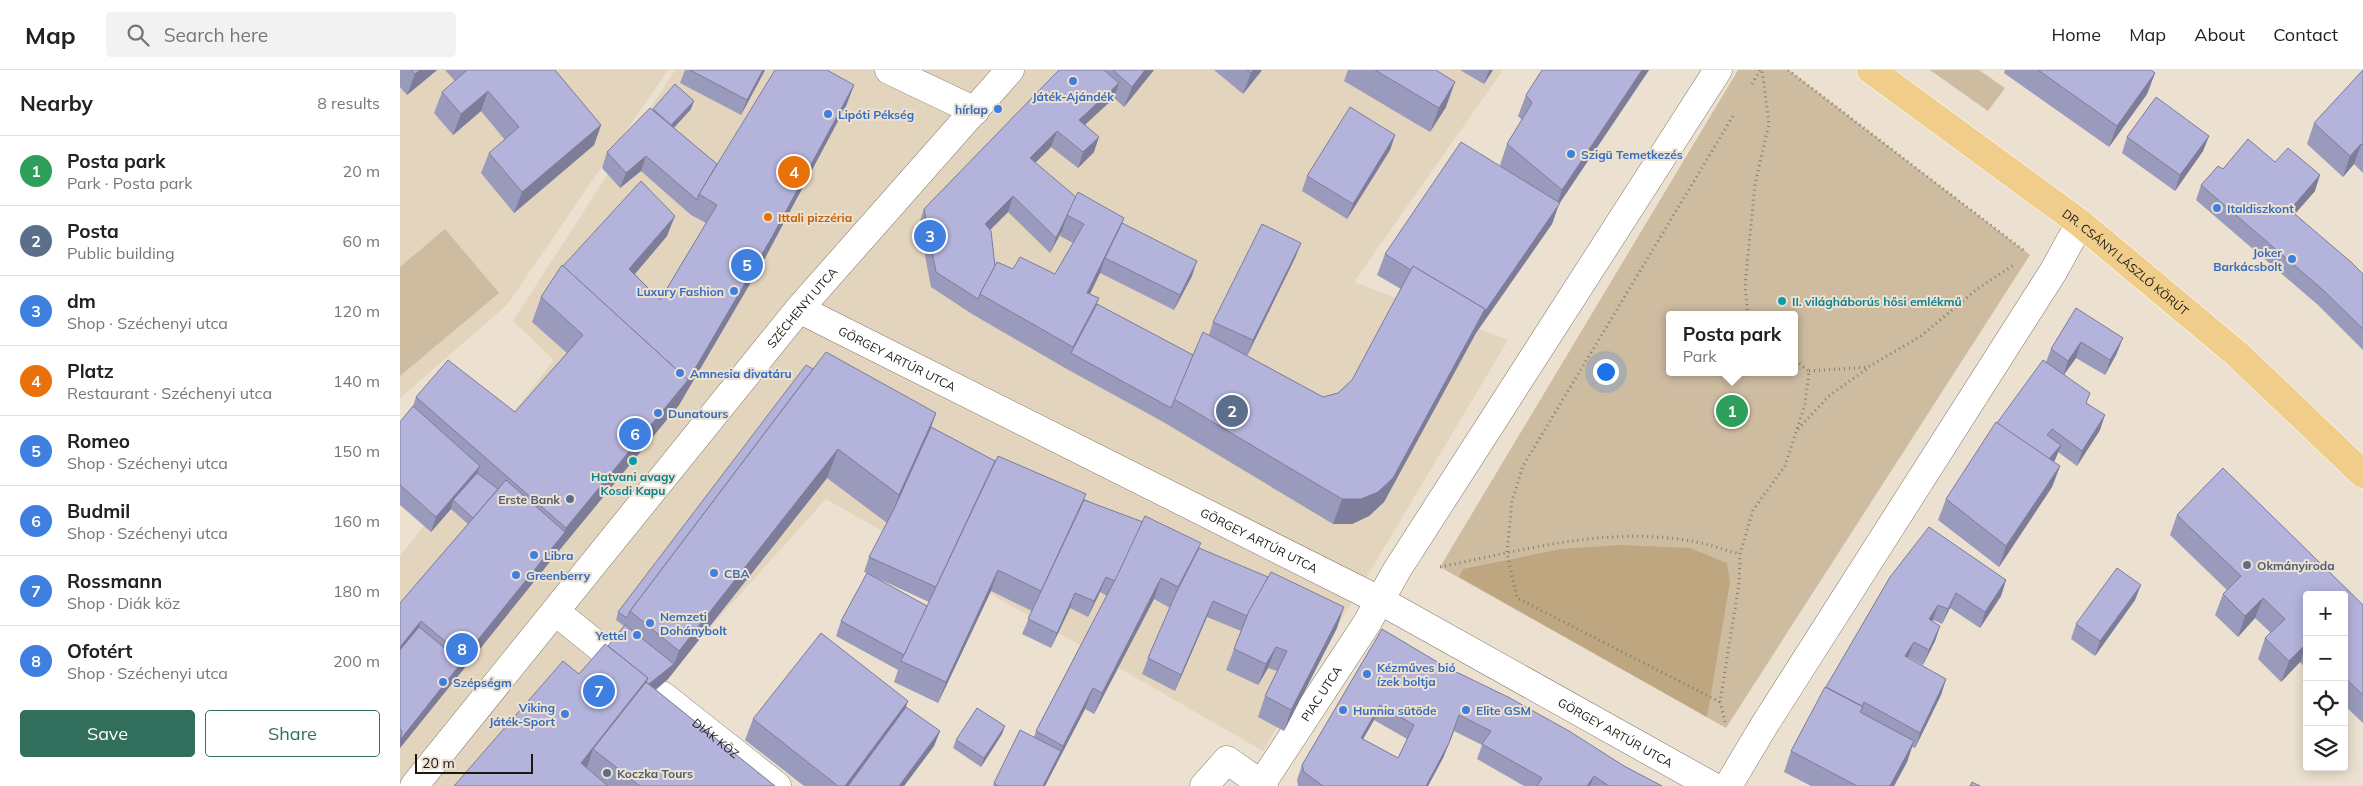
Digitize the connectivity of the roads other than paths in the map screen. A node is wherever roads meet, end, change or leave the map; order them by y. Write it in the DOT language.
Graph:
graph roads {
  1 [pos="889,70"];
  2 [pos="1010,70"];
  3 [pos="1718,70"];
  4 [pos="1870,70"];
  5 [pos="975,111"];
  6 [pos="2080,223"];
  7 [pos="799,309"];
  8 [pos="2363,474"];
  9 [pos="1381,601"];
  10 [pos="556,612"];
  11 [pos="608,654"];
  12 [pos="655,690"];
  13 [pos="1262,785"];
  14 [pos="414,786"];
  15 [pos="777,786"];
  16 [pos="1204,786"];
  17 [pos="1712,786"];
  18 [pos="1728,786"];
  1 -- 5 [label="street"];
  2 -- 5 [label="street, SZÉCHENYI UTCA"];
  3 -- 9 [label="street, PIAC UTCA"];
  4 -- 6 [label="main road, DR. CSÁNYI LÁSZLÓ KÖRÚT"];
  5 -- 7 [label="street, SZÉCHENYI UTCA"];
  6 -- 8 [label="main road, DR. CSÁNYI LÁSZLÓ KÖRÚT"];
  6 -- 18 [label="street"];
  7 -- 9 [label="street, GÖRGEY ARTÚR UTCA"];
  7 -- 10 [label="street, SZÉCHENYI UTCA"];
  9 -- 13 [label="street, PIAC UTCA"];
  9 -- 17 [label="street, GÖRGEY ARTÚR UTCA"];
  10 -- 11 [label="street"];
  10 -- 14 [label="street, SZÉCHENYI UTCA"];
  12 -- 15 [label="street, DIÁK KÖZ"];
  13 -- 16 [label="street"];
}
